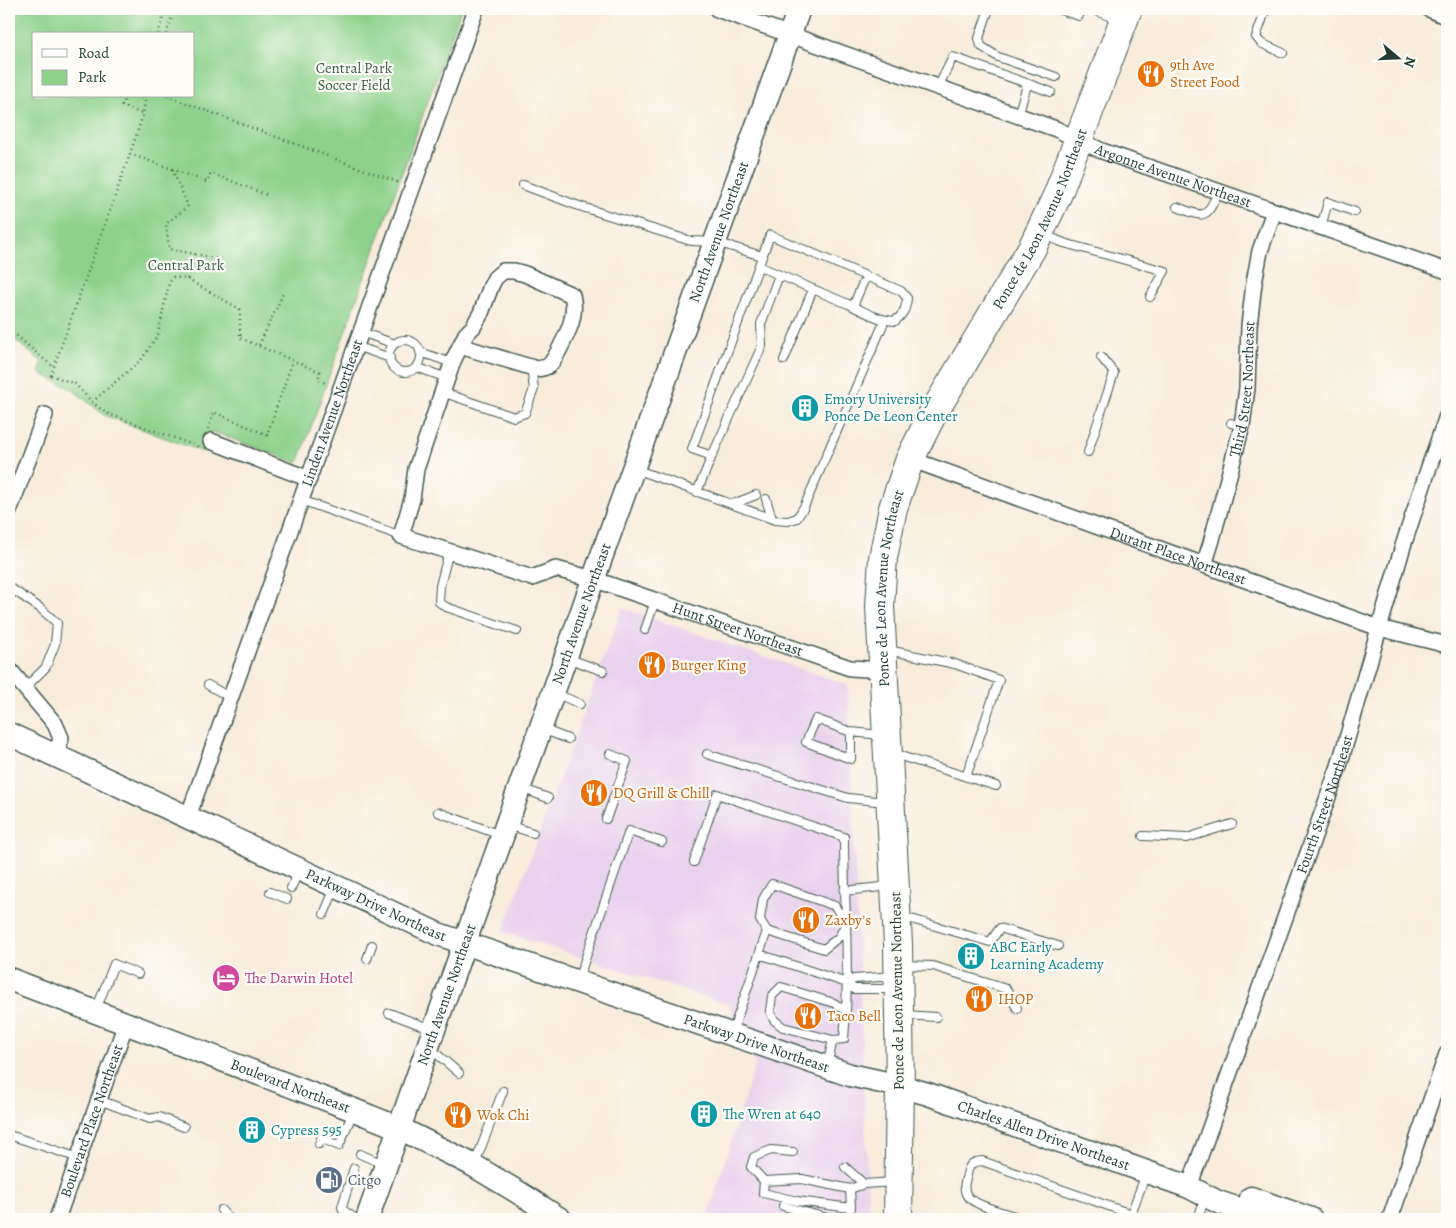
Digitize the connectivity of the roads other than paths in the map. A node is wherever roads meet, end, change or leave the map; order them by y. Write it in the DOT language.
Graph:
graph roads {
  1 [pos="476,9"];
  2 [pos="717,9"];
  3 [pos="989,9"];
  4 [pos="1057,9"];
  5 [pos="1092,9"];
  6 [pos="1266,9"];
  7 [pos="1428,9"];
  8 [pos="792,16"];
  9 [pos="1079,16"];
  10 [pos="1126,16"];
  11 [pos="1447,17"];
  12 [pos="1283,53"];
  13 [pos="1056,77"];
  14 [pos="1027,85"];
  15 [pos="938,87"];
  16 [pos="1051,92"];
  17 [pos="1018,115"];
  18 [pos="1079,140"];
  19 [pos="523,185"];
  20 [pos="1219,191"];
  21 [pos="1177,207"];
  22 [pos="1274,211"];
  23 [pos="1355,212"];
  24 [pos="1321,227"];
  25 [pos="1039,232"];
  26 [pos="716,242"];
  27 [pos="762,256"];
  28 [pos="759,266"];
  29 [pos="1447,271"];
  30 [pos="779,275"];
  31 [pos="866,276"];
  32 [pos="813,289"];
  33 [pos="1150,297"];
  34 [pos="853,306"];
  35 [pos="885,320"];
  36 [pos="359,339"];
  37 [pos="396,344"];
  38 [pos="460,346"];
  39 [pos="420,352"];
  40 [pos="1101,357"];
  41 [pos="390,358"];
  42 [pos="784,360"];
  43 [pos="416,367"];
  44 [pos="531,367"];
  45 [pos="450,370"];
  46 [pos="442,392"];
  47 [pos="45,414"];
  48 [pos="1447,416"];
  49 [pos="207,439"];
  50 [pos="1088,452"];
  51 [pos="712,456"];
  52 [pos="910,459"];
  53 [pos="633,469"];
  54 [pos="309,479"];
  55 [pos="697,492"];
  56 [pos="12,495"];
  57 [pos="756,495"];
  58 [pos="766,499"];
  59 [pos="302,500"];
  60 [pos="733,504"];
  61 [pos="9,510"];
  62 [pos="772,518"];
  63 [pos="401,536"];
  64 [pos="449,551"];
  65 [pos="1204,565"];
  66 [pos="593,580"];
  67 [pos="9,587"];
  68 [pos="655,601"];
  69 [pos="1379,628"];
  70 [pos="645,630"];
  71 [pos="517,631"];
  72 [pos="1447,645"];
  73 [pos="565,657"];
  74 [pos="882,659"];
  75 [pos="9,669"];
  76 [pos="602,671"];
  77 [pos="208,685"];
  78 [pos="25,688"];
  79 [pos="553,692"];
  80 [pos="231,698"];
  81 [pos="580,704"];
  82 [pos="540,728"];
  83 [pos="851,732"];
  84 [pos="9,734"];
  85 [pos="568,739"];
  86 [pos="887,744"];
  87 [pos="610,754"];
  88 [pos="707,754"];
  89 [pos="56,756"];
  90 [pos="966,777"];
  91 [pos="996,786"];
  92 [pos="519,787"];
  93 [pos="548,798"];
  94 [pos="890,803"];
  95 [pos="438,812"];
  96 [pos="188,817"];
  97 [pos="606,819"];
  98 [pos="1232,824"];
  99 [pos="504,830"];
  100 [pos="533,833"];
  101 [pos="1143,836"];
  102 [pos="662,842"];
  103 [pos="694,862"];
  104 [pos="895,885"];
  105 [pos="336,886"];
  106 [pos="844,891"];
  107 [pos="270,892"];
  108 [pos="287,898"];
  109 [pos="324,914"];
  110 [pos="896,915"];
  111 [pos="845,925"];
  112 [pos="767,931"];
  113 [pos="464,943"];
  114 [pos="372,945"];
  115 [pos="1058,946"];
  116 [pos="759,954"];
  117 [pos="367,959"];
  118 [pos="138,974"];
  119 [pos="9,979"];
  120 [pos="577,982"];
  121 [pos="847,983"];
  122 [pos="899,986"];
  123 [pos="1017,1008"];
  124 [pos="846,1011"];
  125 [pos="95,1012"];
  126 [pos="389,1013"];
  127 [pos="936,1017"];
  128 [pos="126,1023"];
  129 [pos="732,1034"];
  130 [pos="430,1038"];
  131 [pos="833,1040"];
  132 [pos="1447,1054"];
  133 [pos="827,1067"];
  134 [pos="459,1073"];
  135 [pos="900,1086"];
  136 [pos="503,1091"];
  137 [pos="99,1100"];
  138 [pos="354,1110"];
  139 [pos="184,1127"];
  140 [pos="399,1128"];
  141 [pos="9,1135"];
  142 [pos="319,1144"];
  143 [pos="793,1152"];
  144 [pos="360,1154"];
  145 [pos="79,1158"];
  146 [pos="386,1165"];
  147 [pos="474,1166"];
  148 [pos="845,1167"];
  149 [pos="354,1168"];
  150 [pos="1147,1172"];
  151 [pos="898,1181"];
  152 [pos="764,1182"];
  153 [pos="864,1184"];
  154 [pos="850,1189"];
  155 [pos="1197,1192"];
  156 [pos="783,1206"];
  157 [pos="222,1210"];
  158 [pos="1130,1217"];
  159 [pos="57,1219"];
  160 [pos="229,1219"];
  161 [pos="356,1219"];
  162 [pos="366,1219"];
  163 [pos="560,1219"];
  164 [pos="831,1219"];
  165 [pos="898,1219"];
  166 [pos="1025,1219"];
  167 [pos="1198,1219"];
  168 [pos="1269,1219"];
  169 [pos="1311,1219"];
  170 [pos="1390,1219"];
  1 -- 36 [label="street, Linden Avenue Northeast"];
  2 -- 8 [label="street, Argonne Avenue Northeast"];
  3 -- 13 [label="lane"];
  4 -- 9 [label="lane"];
  5 -- 10 [label="lane"];
  6 -- 12 [label="lane"];
  7 -- 11 [label="street"];
  8 -- 15 [label="street, Argonne Avenue Northeast"];
  8 -- 26 [label="main road, North Avenue Northeast"];
  10 -- 18 [label="highway, Ponce de Leon Avenue Northeast"];
  14 -- 15 [label="lane"];
  14 -- 16 [label="lane"];
  14 -- 17 [label="lane"];
  15 -- 17 [label="street, Argonne Avenue Northeast"];
  17 -- 18 [label="street, Argonne Avenue Northeast"];
  18 -- 20 [label="street, Argonne Avenue Northeast"];
  18 -- 25 [label="highway, Ponce de Leon Avenue Northeast"];
  19 -- 26 [label="lane"];
  20 -- 21 [label="lane"];
  20 -- 22 [label="street, Argonne Avenue Northeast"];
  22 -- 24 [label="street, Argonne Avenue Northeast"];
  22 -- 65 [label="street, Third Street Northeast"];
  23 -- 24 [label="lane"];
  24 -- 29 [label="street, Argonne Avenue Northeast"];
  25 -- 33 [label="lane"];
  25 -- 52 [label="highway, Ponce de Leon Avenue Northeast"];
  26 -- 27 [label="lane"];
  26 -- 53 [label="main road, North Avenue Northeast"];
  27 -- 28 [label="lane"];
  27 -- 31 [label="lane"];
  28 -- 30 [label="lane"];
  28 -- 51 [label="lane"];
  30 -- 32 [label="lane"];
  30 -- 51 [label="lane"];
  31 -- 34 [label="lane"];
  31 -- 35 [label="lane"];
  32 -- 34 [label="lane"];
  32 -- 42 [label="lane"];
  34 -- 35 [label="lane"];
  35 -- 62 [label="lane"];
  36 -- 37 [label="lane"];
  36 -- 41 [label="lane"];
  36 -- 54 [label="street, Linden Avenue Northeast"];
  37 -- 39 [label="lane"];
  37 -- 41 [label="lane"];
  38 -- 44 [label="street"];
  38 -- 44 [label="street"];
  38 -- 45 [label="street"];
  39 -- 43 [label="lane"];
  39 -- 45 [label="lane"];
  40 -- 50 [label="lane"];
  41 -- 43 [label="lane"];
  43 -- 45 [label="lane"];
  44 -- 46 [label="lane"];
  45 -- 46 [label="street"];
  46 -- 63 [label="street"];
  47 -- 56 [label="street"];
  48 -- 69 [label="street, Fourth Street Northeast"];
  49 -- 54 [label="street"];
  51 -- 55 [label="lane"];
  52 -- 65 [label="street, Durant Place Northeast"];
  52 -- 74 [label="highway, Ponce de Leon Avenue Northeast"];
  53 -- 55 [label="lane"];
  53 -- 66 [label="main road, North Avenue Northeast"];
  54 -- 59 [label="street, Linden Avenue Northeast"];
  55 -- 60 [label="lane"];
  56 -- 61 [label="street"];
  57 -- 60 [label="lane"];
  58 -- 62 [label="lane"];
  59 -- 63 [label="lane"];
  59 -- 80 [label="street, Linden Avenue Northeast"];
  60 -- 62 [label="lane"];
  63 -- 64 [label="street, Hunt Street Northeast"];
  64 -- 66 [label="street, Hunt Street Northeast"];
  64 -- 71 [label="lane"];
  65 -- 69 [label="street, Durant Place Northeast"];
  66 -- 68 [label="street, Hunt Street Northeast"];
  66 -- 73 [label="main road, North Avenue Northeast"];
  67 -- 78 [label="lane"];
  68 -- 70 [label="lane"];
  68 -- 74 [label="street, Hunt Street Northeast"];
  69 -- 72 [label="street, Durant Place Northeast"];
  69 -- 155 [label="street, Fourth Street Northeast"];
  73 -- 76 [label="lane"];
  73 -- 79 [label="main road, North Avenue Northeast"];
  74 -- 86 [label="highway, Ponce de Leon Avenue Northeast"];
  74 -- 90 [label="lane"];
  75 -- 78 [label="street"];
  77 -- 80 [label="lane"];
  78 -- 89 [label="street"];
  79 -- 81 [label="lane"];
  79 -- 82 [label="main road, North Avenue Northeast"];
  80 -- 96 [label="street, Linden Avenue Northeast"];
  82 -- 85 [label="lane"];
  82 -- 92 [label="main road, North Avenue Northeast"];
  83 -- 83 [label="lane"];
  83 -- 86 [label="lane"];
  84 -- 89 [label="main road, Parkway Drive Northeast"];
  86 -- 90 [label="lane"];
  86 -- 94 [label="highway, Ponce de Leon Avenue Northeast"];
  87 -- 97 [label="lane"];
  88 -- 94 [label="lane"];
  89 -- 96 [label="main road, Parkway Drive Northeast"];
  90 -- 91 [label="lane"];
  92 -- 93 [label="lane"];
  92 -- 99 [label="main road, North Avenue Northeast"];
  94 -- 104 [label="highway, Ponce de Leon Avenue Northeast"];
  95 -- 99 [label="lane"];
  96 -- 105 [label="main road, Parkway Drive Northeast"];
  98 -- 101 [label="lane"];
  99 -- 100 [label="lane"];
  99 -- 113 [label="main road, North Avenue Northeast"];
  102 -- 120 [label="lane"];
  103 -- 106 [label="lane"];
  104 -- 106 [label="lane"];
  104 -- 110 [label="highway, Ponce de Leon Avenue Northeast"];
  105 -- 109 [label="lane"];
  105 -- 113 [label="main road, Parkway Drive Northeast"];
  106 -- 111 [label="lane"];
  107 -- 108 [label="lane"];
  110 -- 115 [label="lane"];
  110 -- 122 [label="highway, Ponce de Leon Avenue Northeast"];
  111 -- 112 [label="lane"];
  111 -- 112 [label="lane"];
  111 -- 121 [label="lane"];
  112 -- 116 [label="lane"];
  113 -- 120 [label="main road, Parkway Drive Northeast"];
  113 -- 130 [label="main road, North Avenue Northeast"];
  114 -- 117 [label="lane"];
  116 -- 121 [label="lane"];
  116 -- 129 [label="lane"];
  118 -- 125 [label="lane"];
  119 -- 125 [label="main road, Boulevard Northeast"];
  120 -- 129 [label="main road, Parkway Drive Northeast"];
  121 -- 122 [label="lane"];
  121 -- 122 [label="lane"];
  121 -- 124 [label="lane"];
  122 -- 123 [label="lane"];
  122 -- 127 [label="lane"];
  122 -- 135 [label="highway, Ponce de Leon Avenue Northeast"];
  124 -- 131 [label="lane"];
  124 -- 131 [label="lane"];
  125 -- 128 [label="main road, Boulevard Northeast"];
  126 -- 130 [label="lane"];
  128 -- 137 [label="street, Boulevard Place Northeast"];
  128 -- 138 [label="main road, Boulevard Northeast"];
  129 -- 133 [label="main road, Parkway Drive Northeast"];
  130 -- 134 [label="lane"];
  130 -- 140 [label="main road, North Avenue Northeast"];
  131 -- 133 [label="lane"];
  132 -- 170 [label="street"];
  133 -- 135 [label="main road, Parkway Drive Northeast"];
  135 -- 150 [label="main road, Charles Allen Drive Northeast"];
  135 -- 151 [label="highway, Ponce de Leon Avenue Northeast"];
  136 -- 147 [label="lane"];
  137 -- 139 [label="lane"];
  137 -- 145 [label="street, Boulevard Place Northeast"];
  138 -- 140 [label="main road, Boulevard Northeast"];
  138 -- 142 [label="lane"];
  140 -- 146 [label="main road, North Avenue Northeast"];
  140 -- 147 [label="main road, Boulevard Northeast"];
  141 -- 145 [label="lane"];
  143 -- 152 [label="lane"];
  144 -- 146 [label="lane"];
  145 -- 159 [label="street, Boulevard Place Northeast"];
  146 -- 162 [label="main road, North Avenue Northeast"];
  147 -- 163 [label="main road, Boulevard Northeast"];
  148 -- 153 [label="lane"];
  149 -- 161 [label="lane"];
  150 -- 155 [label="main road, Charles Allen Drive Northeast"];
  150 -- 158 [label="lane"];
  151 -- 153 [label="lane"];
  151 -- 165 [label="highway, Ponce de Leon Avenue Northeast"];
  152 -- 154 [label="lane"];
  152 -- 154 [label="lane"];
  153 -- 154 [label="lane"];
  155 -- 167 [label="lane"];
  155 -- 168 [label="main road, Charles Allen Drive Northeast"];
  155 -- 169 [label="main road, Charles Allen Drive Northeast"];
  156 -- 164 [label="lane"];
  157 -- 160 [label="lane"];
  158 -- 166 [label="lane"];
}
